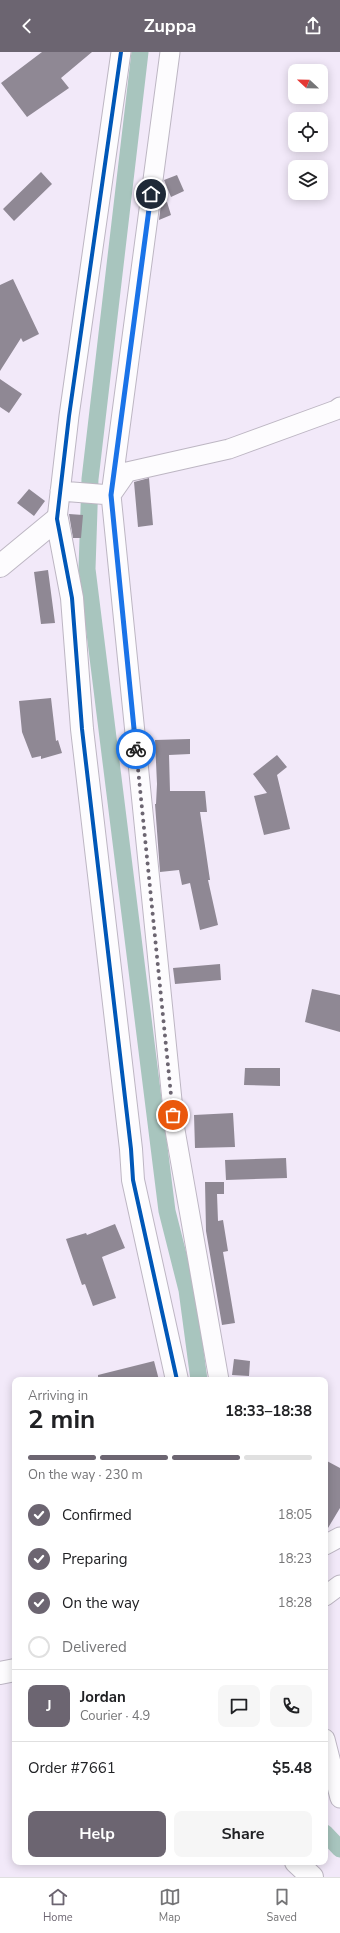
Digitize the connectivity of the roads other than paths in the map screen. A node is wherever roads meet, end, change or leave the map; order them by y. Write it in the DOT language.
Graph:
graph roads {
  1 [pos="121,52"];
  2 [pos="170,52"];
  3 [pos="340,407"];
  4 [pos="60,491"];
  5 [pos="111,495"];
  6 [pos="57,519"];
  7 [pos="0,566"];
  8 [pos="176,1377"];
  9 [pos="218,1377"];
  10 [pos="340,1537"];
  11 [pos="328,1543"];
  12 [pos="340,1585"];
  13 [pos="328,1594"];
  14 [pos="12,1671"];
  15 [pos="0,1673"];
  16 [pos="328,1751"];
  17 [pos="340,1798"];
  18 [pos="299,1865"];
  19 [pos="312,1877"];
  1 -- 4 [label="street"];
  2 -- 5 [label="street"];
  3 -- 5 [label="street"];
  4 -- 5 [label="street"];
  4 -- 6 [label="street"];
  5 -- 9 [label="street"];
  6 -- 7 [label="street"];
  6 -- 8 [label="street"];
  10 -- 11 [label="street"];
  12 -- 13 [label="street"];
  14 -- 15 [label="street"];
  16 -- 17 [label="street"];
  18 -- 19 [label="street"];
}
